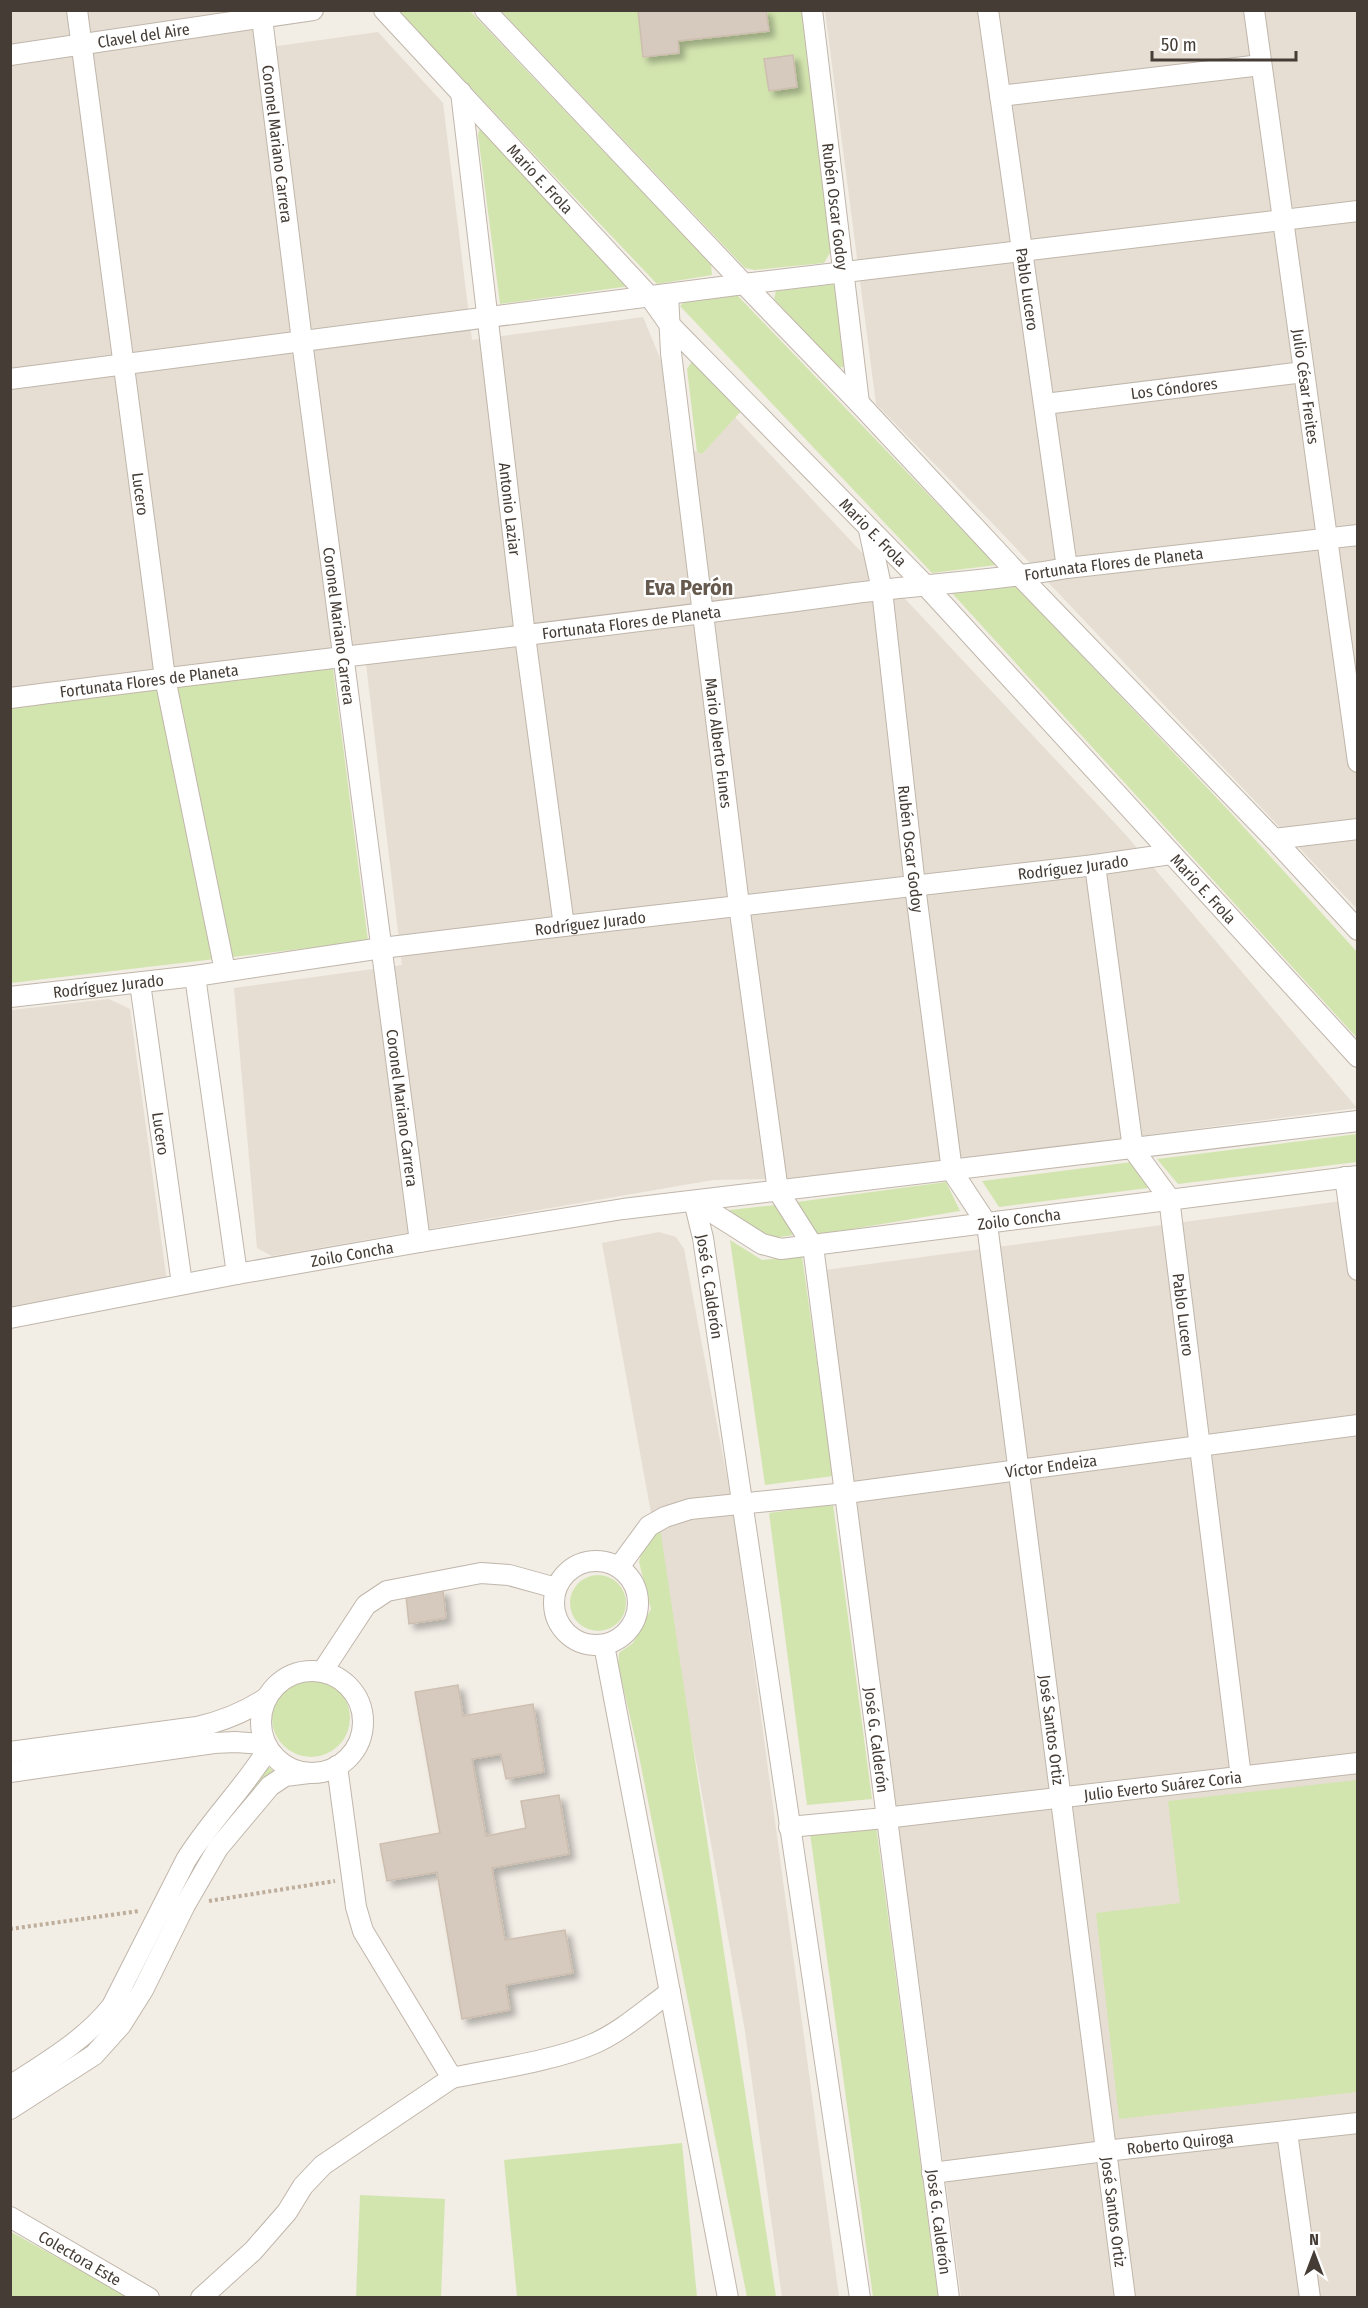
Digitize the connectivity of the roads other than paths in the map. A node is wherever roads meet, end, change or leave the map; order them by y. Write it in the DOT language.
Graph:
graph roads {
  1 [pos="77,10"];
  2 [pos="313,10"];
  3 [pos="384,10"];
  4 [pos="485,10"];
  5 [pos="812,10"];
  6 [pos="988,10"];
  7 [pos="1254,10"];
  8 [pos="262,14"];
  9 [pos="82,46"];
  10 [pos="10,55"];
  11 [pos="1261,65"];
  12 [pos="461,92"];
  13 [pos="1000,96"];
  14 [pos="1358,211"];
  15 [pos="1283,221"];
  16 [pos="1023,252"];
  17 [pos="844,272"];
  18 [pos="744,284"];
  19 [pos="659,295"];
  20 [pos="488,318"];
  21 [pos="669,324"];
  22 [pos="302,341"];
  23 [pos="124,364"];
  24 [pos="1304,372"];
  25 [pos="10,379"];
  26 [pos="859,403"];
  27 [pos="1045,404"];
  28 [pos="869,530"];
  29 [pos="1358,535"];
  30 [pos="1327,538"];
  31 [pos="1067,568"];
  32 [pos="1021,577"];
  33 [pos="927,587"];
  34 [pos="882,590"];
  35 [pos="702,614"];
  36 [pos="525,636"];
  37 [pos="344,659"];
  38 [pos="165,678"];
  39 [pos="10,698"];
  40 [pos="1358,762"];
  41 [pos="1358,829"];
  42 [pos="1274,838"];
  43 [pos="1171,854"];
  44 [pos="1095,865"];
  45 [pos="915,886"];
  46 [pos="739,905"];
  47 [pos="564,926"];
  48 [pos="1358,930"];
  49 [pos="382,948"];
  50 [pos="225,971"];
  51 [pos="195,976"];
  52 [pos="140,983"];
  53 [pos="10,998"];
  54 [pos="1358,1057"];
  55 [pos="1358,1121"];
  56 [pos="1133,1149"];
  57 [pos="952,1171"];
  58 [pos="1351,1176"];
  59 [pos="778,1191"];
  60 [pos="1169,1198"];
  61 [pos="694,1202"];
  62 [pos="987,1224"];
  63 [pos="420,1242"];
  64 [pos="813,1246"];
  65 [pos="1358,1270"];
  66 [pos="237,1274"];
  67 [pos="182,1284"];
  68 [pos="10,1318"];
  69 [pos="1358,1425"];
  70 [pos="1200,1445"];
  71 [pos="1019,1468"];
  72 [pos="846,1493"];
  73 [pos="744,1502"];
  74 [pos="620,1567"];
  75 [pos="556,1588"];
  76 [pos="604,1645"];
  77 [pos="322,1672"];
  78 [pos="266,1698"];
  79 [pos="267,1746"];
  80 [pos="10,1752"];
  81 [pos="1358,1763"];
  82 [pos="337,1766"];
  83 [pos="10,1772"];
  84 [pos="309,1773"];
  85 [pos="1240,1777"];
  86 [pos="1059,1798"];
  87 [pos="885,1818"];
  88 [pos="789,1827"];
  89 [pos="670,1992"];
  90 [pos="452,2078"];
  91 [pos="10,2086"];
  92 [pos="10,2109"];
  93 [pos="1358,2123"];
  94 [pos="1287,2132"];
  95 [pos="1105,2151"];
  96 [pos="932,2173"];
  97 [pos="10,2217"];
  98 [pos="149,2298"];
  99 [pos="201,2298"];
  100 [pos="728,2298"];
  101 [pos="860,2298"];
  102 [pos="949,2298"];
  103 [pos="1125,2298"];
  104 [pos="1310,2298"];
  1 -- 9 [label="street, Lucero"];
  2 -- 8 [label="street, Clavel del Aire"];
  3 -- 12 [label="street, Mario E. Frola"];
  4 -- 18 [label="street"];
  5 -- 17 [label="street, Rubén Oscar Godoy"];
  6 -- 13 [label="street, Pablo Lucero"];
  7 -- 11 [label="street, Julio César Freites"];
  8 -- 9 [label="street, Clavel del Aire"];
  8 -- 22 [label="street, Coronel Mariano Carrera"];
  9 -- 10 [label="street, Clavel del Aire"];
  9 -- 23 [label="street, Lucero"];
  11 -- 13 [label="street"];
  11 -- 15 [label="street, Julio César Freites"];
  12 -- 19 [label="street, Mario E. Frola"];
  12 -- 20 [label="street, Antonio Laziar"];
  13 -- 16 [label="street, Pablo Lucero"];
  14 -- 15 [label="street"];
  15 -- 16 [label="street"];
  15 -- 24 [label="street, Julio César Freites"];
  16 -- 17 [label="street"];
  16 -- 27 [label="street, Pablo Lucero"];
  17 -- 18 [label="street"];
  17 -- 26 [label="street, Rubén Oscar Godoy"];
  18 -- 19 [label="street"];
  18 -- 26 [label="street"];
  19 -- 20 [label="street"];
  19 -- 21 [label="street, Mario E. Frola"];
  20 -- 22 [label="street"];
  20 -- 36 [label="street, Antonio Laziar"];
  21 -- 28 [label="street, Mario E. Frola"];
  21 -- 35 [label="street, Mario Alberto Funes"];
  22 -- 23 [label="street"];
  22 -- 37 [label="street, Coronel Mariano Carrera"];
  23 -- 25 [label="street"];
  23 -- 38 [label="street, Lucero"];
  24 -- 27 [label="street, Los Cóndores"];
  24 -- 30 [label="street, Julio César Freites"];
  26 -- 32 [label="street"];
  27 -- 31 [label="street, Pablo Lucero"];
  28 -- 33 [label="street, Mario E. Frola"];
  28 -- 34 [label="street, Rubén Oscar Godoy"];
  29 -- 30 [label="street, Fortunata Flores de Planeta"];
  30 -- 31 [label="street, Fortunata Flores de Planeta"];
  30 -- 40 [label="street, Julio César Freites"];
  31 -- 32 [label="street, Fortunata Flores de Planeta"];
  32 -- 33 [label="street, Fortunata Flores de Planeta"];
  32 -- 42 [label="street"];
  33 -- 34 [label="street, Fortunata Flores de Planeta"];
  33 -- 43 [label="street, Mario E. Frola"];
  34 -- 35 [label="street, Fortunata Flores de Planeta"];
  34 -- 45 [label="street, Rubén Oscar Godoy"];
  35 -- 36 [label="street, Fortunata Flores de Planeta"];
  35 -- 46 [label="street, Mario Alberto Funes"];
  36 -- 37 [label="street, Fortunata Flores de Planeta"];
  36 -- 47 [label="street, Antonio Laziar"];
  37 -- 38 [label="street, Fortunata Flores de Planeta"];
  37 -- 49 [label="street, Coronel Mariano Carrera"];
  38 -- 39 [label="street, Fortunata Flores de Planeta"];
  38 -- 50 [label="street, Lucero"];
  41 -- 42 [label="street"];
  42 -- 48 [label="street"];
  43 -- 44 [label="street, Rodríguez Jurado"];
  43 -- 54 [label="street, Mario E. Frola"];
  44 -- 45 [label="street, Rodríguez Jurado"];
  44 -- 56 [label="street, Pablo Lucero"];
  45 -- 46 [label="street, Rodríguez Jurado"];
  45 -- 57 [label="street, Rubén Oscar Godoy"];
  46 -- 47 [label="street, Rodríguez Jurado"];
  46 -- 59 [label="street, Mario Alberto Funes"];
  47 -- 49 [label="street, Rodríguez Jurado"];
  49 -- 50 [label="street, Rodríguez Jurado"];
  49 -- 63 [label="street, Coronel Mariano Carrera"];
  50 -- 51 [label="street, Rodríguez Jurado"];
  51 -- 52 [label="street, Rodríguez Jurado"];
  51 -- 66 [label="street"];
  52 -- 53 [label="street, Rodríguez Jurado"];
  52 -- 67 [label="street, Lucero"];
  55 -- 56 [label="street, Zoilo Concha"];
  56 -- 57 [label="street, Zoilo Concha"];
  56 -- 60 [label="street, Pablo Lucero"];
  57 -- 59 [label="street, Zoilo Concha"];
  57 -- 62 [label="street, José Santos Ortiz"];
  58 -- 60 [label="street, Zoilo Concha"];
  58 -- 65 [label="street"];
  59 -- 61 [label="street, Zoilo Concha"];
  59 -- 64 [label="street, José G. Calderón"];
  60 -- 62 [label="street, Zoilo Concha"];
  60 -- 70 [label="street, Pablo Lucero"];
  61 -- 63 [label="street, Zoilo Concha"];
  61 -- 64 [label="street, Zoilo Concha"];
  61 -- 73 [label="street, José G. Calderón"];
  62 -- 64 [label="street, Zoilo Concha"];
  62 -- 71 [label="street, José Santos Ortiz"];
  63 -- 66 [label="street, Zoilo Concha"];
  64 -- 72 [label="street, José G. Calderón"];
  66 -- 67 [label="street, Zoilo Concha"];
  67 -- 68 [label="street, Zoilo Concha"];
  69 -- 70 [label="street, Víctor Endeiza"];
  70 -- 71 [label="street, Víctor Endeiza"];
  70 -- 85 [label="street, Pablo Lucero"];
  71 -- 72 [label="street, Víctor Endeiza"];
  71 -- 86 [label="street, José Santos Ortiz"];
  72 -- 73 [label="street, Víctor Endeiza"];
  72 -- 87 [label="street, José G. Calderón"];
  73 -- 74 [label="street, Víctor Endeiza"];
  73 -- 88 [label="street, José G. Calderón"];
  74 -- 75 [label="street"];
  74 -- 76 [label="street"];
  75 -- 76 [label="street"];
  75 -- 77 [label="street"];
  76 -- 89 [label="street"];
  77 -- 78 [label="street"];
  77 -- 82 [label="street"];
  78 -- 79 [label="street"];
  78 -- 80 [label="street"];
  79 -- 83 [label="street"];
  79 -- 84 [label="street"];
  79 -- 91 [label="street"];
  81 -- 85 [label="street, Julio Everto Suárez Coria"];
  82 -- 84 [label="street"];
  82 -- 90 [label="street"];
  84 -- 92 [label="street"];
  85 -- 86 [label="street, Julio Everto Suárez Coria"];
  86 -- 87 [label="street, Julio Everto Suárez Coria"];
  86 -- 95 [label="street, José Santos Ortiz"];
  87 -- 88 [label="street, Julio Everto Suárez Coria"];
  87 -- 96 [label="street, José G. Calderón"];
  88 -- 101 [label="street, José G. Calderón"];
  89 -- 90 [label="street"];
  89 -- 100 [label="street"];
  90 -- 99 [label="street"];
  93 -- 94 [label="street, Roberto Quiroga"];
  94 -- 95 [label="street, Roberto Quiroga"];
  94 -- 104 [label="street"];
  95 -- 96 [label="street, Roberto Quiroga"];
  95 -- 103 [label="street, José Santos Ortiz"];
  96 -- 102 [label="street, José G. Calderón"];
  97 -- 98 [label="street, Colectora Este"];
}
